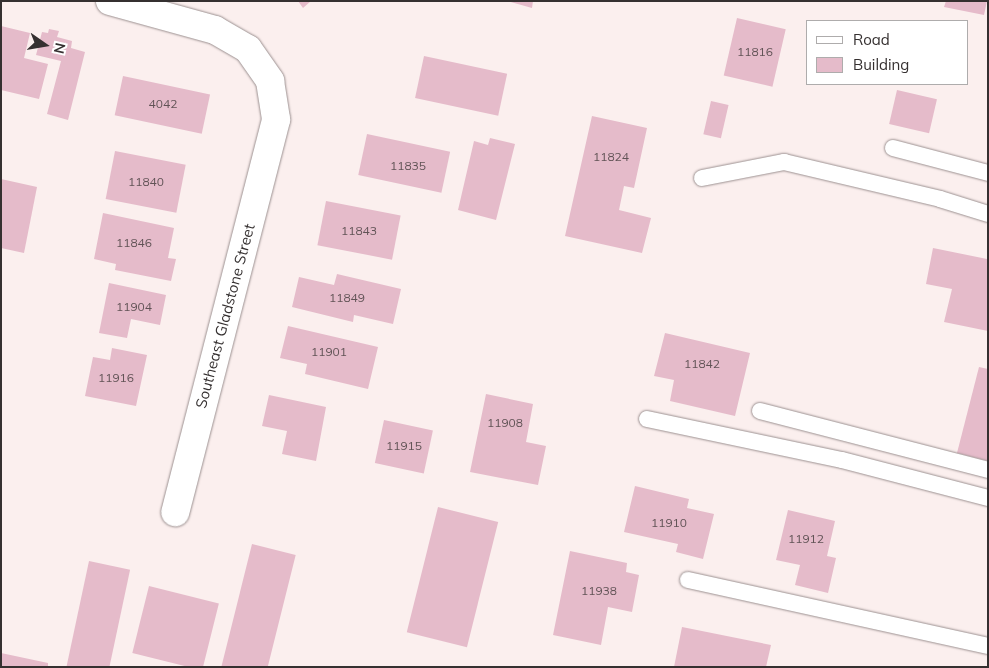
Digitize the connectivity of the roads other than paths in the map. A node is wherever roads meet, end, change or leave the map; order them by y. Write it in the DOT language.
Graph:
graph roads {
  1 [pos="110,1"];
  2 [pos="893,148"];
  3 [pos="988,173"];
  4 [pos="702,178"];
  5 [pos="988,214"];
  6 [pos="760,411"];
  7 [pos="647,419"];
  8 [pos="988,470"];
  9 [pos="988,498"];
  10 [pos="175,512"];
  11 [pos="688,580"];
  12 [pos="988,646"];
  1 -- 10 [label="street, Southeast Gladstone Street"];
  2 -- 3 [label="lane"];
  4 -- 5 [label="lane"];
  6 -- 8 [label="lane"];
  7 -- 9 [label="lane"];
  11 -- 12 [label="lane"];
}
